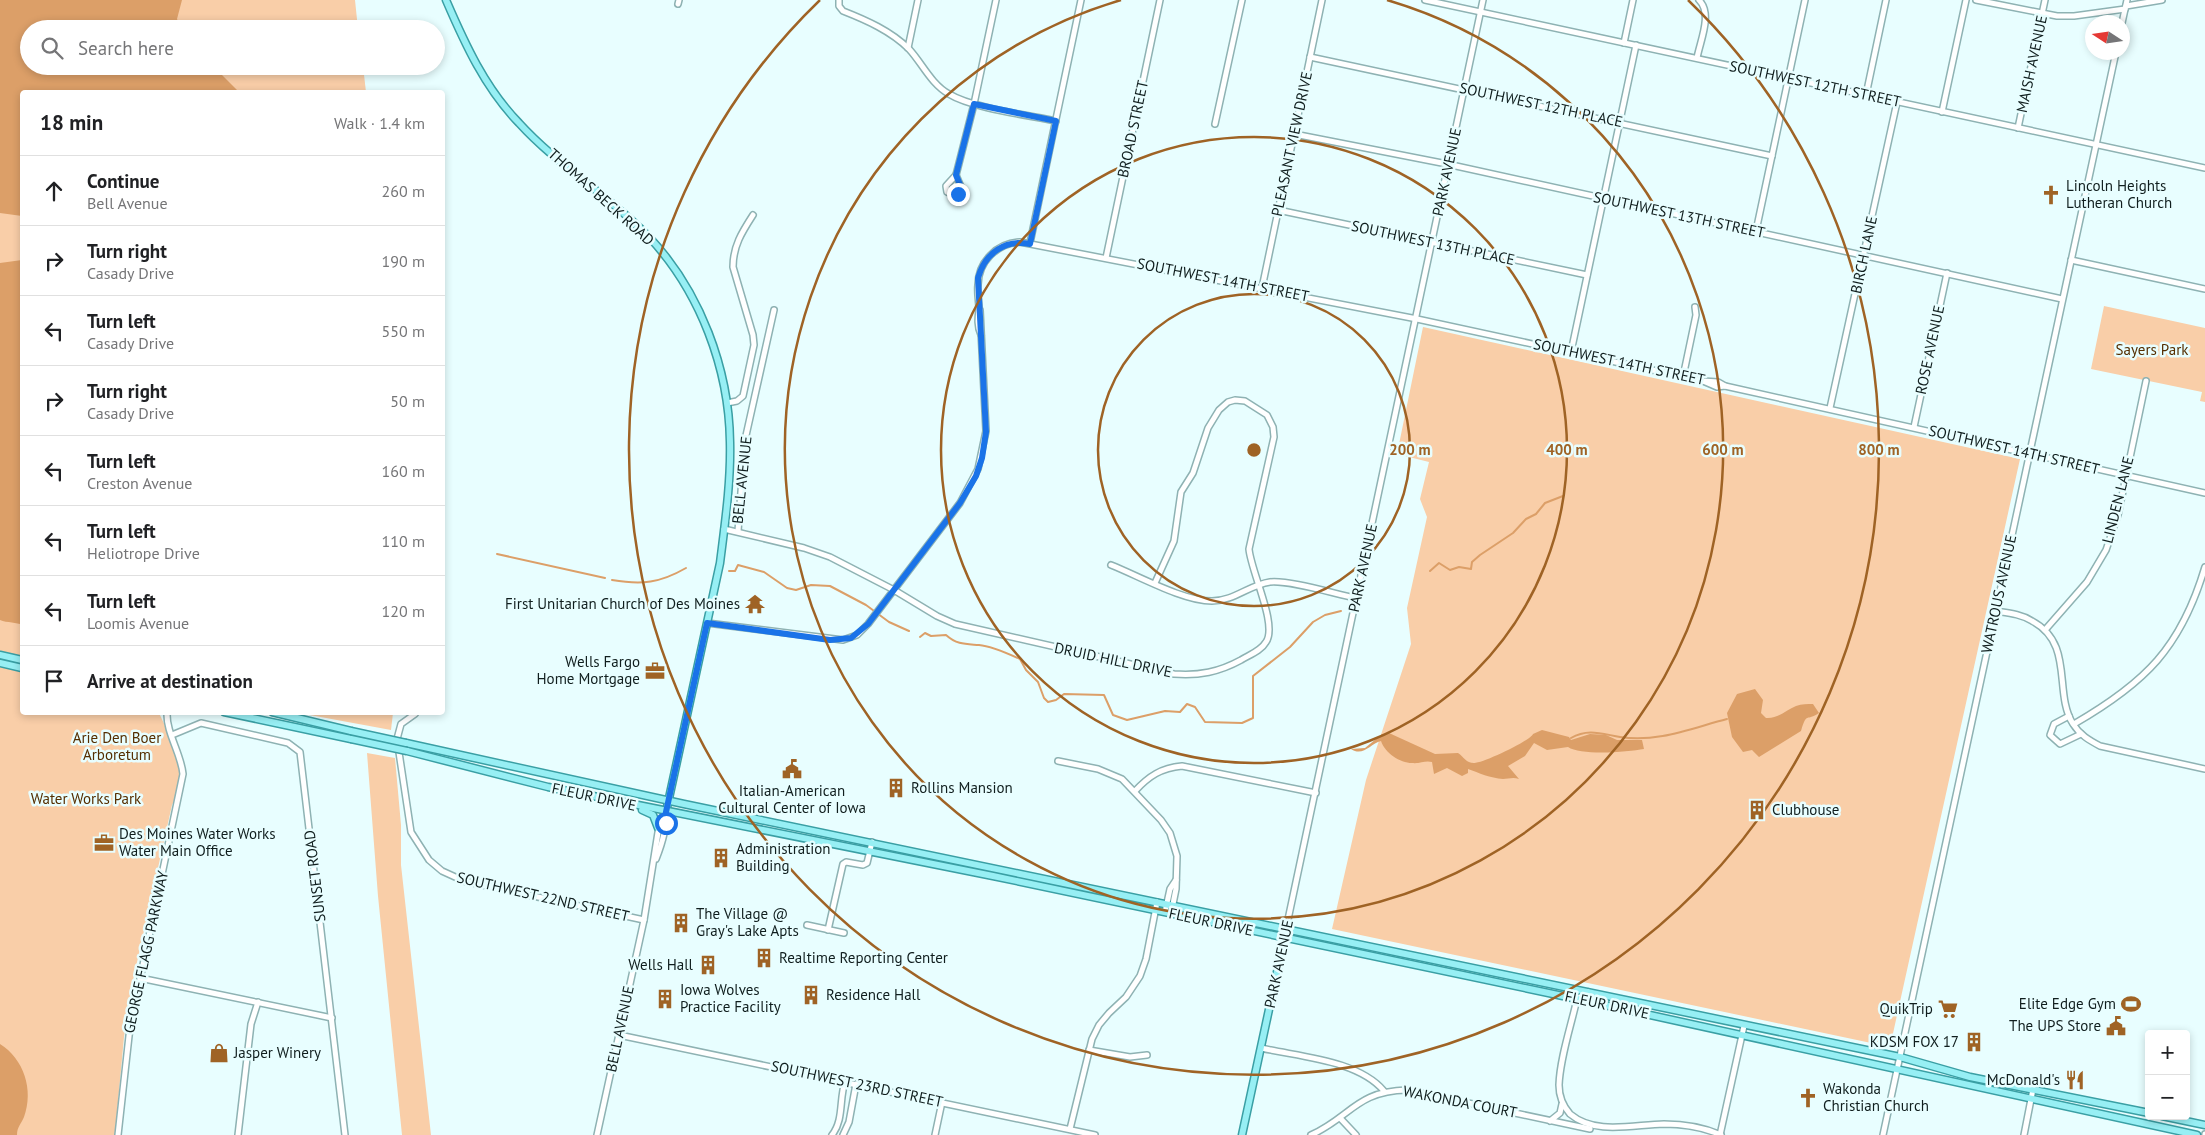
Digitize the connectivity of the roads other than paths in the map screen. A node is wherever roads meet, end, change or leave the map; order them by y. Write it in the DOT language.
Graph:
graph roads {
  1 [pos="446,0"];
  2 [pos="839,0"];
  3 [pos="918,0"];
  4 [pos="996,0"];
  5 [pos="1081,0"];
  6 [pos="1160,0"];
  7 [pos="1242,0"];
  8 [pos="1322,0"];
  9 [pos="1425,0"];
  10 [pos="1483,0"];
  11 [pos="1634,0"];
  12 [pos="1699,0"];
  13 [pos="1805,0"];
  14 [pos="1886,0"];
  15 [pos="1966,0"];
  16 [pos="1976,0"];
  17 [pos="2045,0"];
  18 [pos="2162,0"];
  19 [pos="2126,5"];
  20 [pos="1481,11"];
  21 [pos="2042,14"];
  22 [pos="1624,43"];
  23 [pos="1636,45"];
  24 [pos="908,48"];
  25 [pos="1310,57"];
  26 [pos="1697,58"];
  27 [pos="2114,60"];
  28 [pos="1788,78"];
  29 [pos="1465,89"];
  30 [pos="1866,95"];
  31 [pos="1897,102"];
  32 [pos="974,104"];
  33 [pos="1942,112"];
  34 [pos="1056,121"];
  35 [pos="1620,122"];
  36 [pos="1215,124"];
  37 [pos="2018,128"];
  38 [pos="1294,134"];
  39 [pos="2096,145"];
  40 [pos="1772,156"];
  41 [pos="1449,165"];
  42 [pos="2205,168"];
  43 [pos="956,175"];
  44 [pos="1603,199"];
  45 [pos="1278,210"];
  46 [pos="753,215"];
  47 [pos="1756,232"];
  48 [pos="1433,242"];
  49 [pos="1030,244"];
  50 [pos="1864,255"];
  51 [pos="1106,258"];
  52 [pos="2071,260"];
  53 [pos="1947,273"];
  54 [pos="1587,275"];
  55 [pos="1262,288"];
  56 [pos="2205,289"];
  57 [pos="2062,299"];
  58 [pos="1695,307"];
  59 [pos="774,310"];
  60 [pos="1417,319"];
  61 [pos="1571,352"];
  62 [pos="1683,377"];
  63 [pos="2146,381"];
  64 [pos="727,403"];
  65 [pos="1830,408"];
  66 [pos="1914,427"];
  67 [pos="2028,454"];
  68 [pos="2125,475"];
  69 [pos="2205,493"];
  70 [pos="724,529"];
  71 [pos="738,531"];
  72 [pos="1111,565"];
  73 [pos="2205,567"];
  74 [pos="1156,583"];
  75 [pos="1258,585"];
  76 [pos="894,590"];
  77 [pos="1356,598"];
  78 [pos="1995,611"];
  79 [pos="707,623"];
  80 [pos="2045,630"];
  81 [pos="0,655"];
  82 [pos="20,660"];
  83 [pos="0,663"];
  84 [pos="20,668"];
  85 [pos="168,715"];
  86 [pos="238,715"];
  87 [pos="284,715"];
  88 [pos="413,715"];
  89 [pos="2069,716"];
  90 [pos="2074,724"];
  91 [pos="2081,734"];
  92 [pos="172,735"];
  93 [pos="1058,761"];
  94 [pos="2205,769"];
  95 [pos="1135,791"];
  96 [pos="1316,793"];
  97 [pos="668,801"];
  98 [pos="620,802"];
  99 [pos="666,812"];
  100 [pos="658,828"];
  101 [pos="872,842"];
  102 [pos="870,851"];
  103 [pos="653,864"];
  104 [pos="1157,902"];
  105 [pos="1170,904"];
  106 [pos="1155,910"];
  107 [pos="1168,913"];
  108 [pos="644,920"];
  109 [pos="807,925"];
  110 [pos="1286,929"];
  111 [pos="828,930"];
  112 [pos="844,933"];
  113 [pos="1284,938"];
  114 [pos="140,978"];
  115 [pos="1588,992"];
  116 [pos="1577,999"];
  117 [pos="258,1002"];
  118 [pos="332,1018"];
  119 [pos="1744,1026"];
  120 [pos="1742,1034"];
  121 [pos="618,1035"];
  122 [pos="1261,1048"];
  123 [pos="1089,1050"];
  124 [pos="1147,1055"];
  125 [pos="1900,1057"];
  126 [pos="1897,1070"];
  127 [pos="845,1082"];
  128 [pos="856,1084"];
  129 [pos="2033,1089"];
  130 [pos="1384,1091"];
  131 [pos="2031,1099"];
  132 [pos="942,1102"];
  133 [pos="1562,1102"];
  134 [pos="2145,1112"];
  135 [pos="1340,1118"];
  136 [pos="1550,1120"];
  137 [pos="2179,1120"];
  138 [pos="2205,1126"];
  139 [pos="1070,1129"];
  140 [pos="1590,1129"];
  141 [pos="118,1135"];
  142 [pos="238,1135"];
  143 [pos="345,1135"];
  144 [pos="597,1135"];
  145 [pos="832,1135"];
  146 [pos="843,1135"];
  147 [pos="935,1135"];
  148 [pos="1095,1135"];
  149 [pos="1242,1135"];
  150 [pos="1311,1135"];
  151 [pos="1356,1135"];
  152 [pos="1720,1135"];
  153 [pos="1883,1135"];
  154 [pos="2024,1135"];
  155 [pos="2198,1135"];
  1 -- 64 [label="main road, THOMAS BECK ROAD"];
  2 -- 24 [label="street"];
  3 -- 24 [label="street"];
  4 -- 32 [label="street"];
  5 -- 34 [label="street"];
  6 -- 51 [label="street, BROAD STREET"];
  7 -- 36 [label="street"];
  8 -- 25 [label="street, PLEASANT VIEW DRIVE"];
  9 -- 20 [label="street, SOUTHWEST 12TH STREET"];
  10 -- 20 [label="street, PARK AVENUE"];
  11 -- 22 [label="street"];
  12 -- 26 [label="street"];
  13 -- 28 [label="street"];
  14 -- 30 [label="street"];
  15 -- 33 [label="street"];
  16 -- 21 [label="street"];
  17 -- 21 [label="street, MAISH AVENUE"];
  18 -- 19 [label="street"];
  19 -- 21 [label="street"];
  20 -- 22 [label="street, SOUTHWEST 12TH STREET"];
  20 -- 29 [label="street, PARK AVENUE"];
  21 -- 37 [label="street, MAISH AVENUE"];
  22 -- 23 [label="street, SOUTHWEST 12TH STREET"];
  23 -- 26 [label="street, SOUTHWEST 12TH STREET"];
  23 -- 35 [label="street"];
  24 -- 32 [label="street"];
  25 -- 29 [label="street, SOUTHWEST 12TH PLACE"];
  25 -- 38 [label="street, PLEASANT VIEW DRIVE"];
  26 -- 28 [label="street, SOUTHWEST 12TH STREET"];
  27 -- 39 [label="street, WATROUS AVENUE"];
  28 -- 30 [label="street, SOUTHWEST 12TH STREET"];
  28 -- 40 [label="street"];
  29 -- 35 [label="street, SOUTHWEST 12TH PLACE"];
  29 -- 41 [label="street, PARK AVENUE"];
  30 -- 31 [label="street, SOUTHWEST 12TH STREET"];
  31 -- 33 [label="street, SOUTHWEST 12TH STREET"];
  31 -- 50 [label="street, BIRCH LANE"];
  32 -- 34 [label="street"];
  32 -- 43 [label="street"];
  33 -- 37 [label="street, SOUTHWEST 12TH STREET"];
  34 -- 49 [label="street"];
  35 -- 40 [label="street, SOUTHWEST 12TH PLACE"];
  35 -- 44 [label="street"];
  37 -- 39 [label="street, SOUTHWEST 12TH STREET"];
  38 -- 41 [label="street, SOUTHWEST 13TH STREET"];
  38 -- 45 [label="street, PLEASANT VIEW DRIVE"];
  39 -- 42 [label="street, SOUTHWEST 12TH STREET"];
  39 -- 52 [label="street, WATROUS AVENUE"];
  40 -- 47 [label="street"];
  41 -- 44 [label="street, SOUTHWEST 13TH STREET"];
  41 -- 48 [label="street, PARK AVENUE"];
  44 -- 47 [label="street, SOUTHWEST 13TH STREET"];
  44 -- 54 [label="street"];
  45 -- 48 [label="street, SOUTHWEST 13TH PLACE"];
  45 -- 55 [label="street, PLEASANT VIEW DRIVE"];
  46 -- 64 [label="street"];
  47 -- 50 [label="street, SOUTHWEST 13TH STREET"];
  48 -- 54 [label="street, SOUTHWEST 13TH PLACE"];
  48 -- 60 [label="street, PARK AVENUE"];
  49 -- 51 [label="street, SOUTHWEST 14TH STREET"];
  49 -- 76 [label="street, SOUTHWEST 14TH STREET"];
  50 -- 53 [label="street, SOUTHWEST 13TH STREET"];
  50 -- 65 [label="street, BIRCH LANE"];
  51 -- 55 [label="street, SOUTHWEST 14TH STREET"];
  52 -- 56 [label="street"];
  52 -- 57 [label="street, WATROUS AVENUE"];
  53 -- 57 [label="street, SOUTHWEST 13TH STREET"];
  53 -- 66 [label="street, ROSE AVENUE"];
  54 -- 61 [label="street"];
  55 -- 60 [label="street, SOUTHWEST 14TH STREET"];
  57 -- 67 [label="street, WATROUS AVENUE"];
  58 -- 62 [label="street"];
  59 -- 71 [label="street, BELL AVENUE"];
  60 -- 61 [label="street, SOUTHWEST 14TH STREET"];
  60 -- 77 [label="street, PARK AVENUE"];
  61 -- 62 [label="street, SOUTHWEST 14TH STREET"];
  62 -- 65 [label="street, SOUTHWEST 14TH STREET"];
  63 -- 68 [label="street, LINDEN LANE"];
  64 -- 70 [label="main road, THOMAS BECK ROAD"];
  65 -- 66 [label="street, SOUTHWEST 14TH STREET"];
  66 -- 67 [label="street, SOUTHWEST 14TH STREET"];
  67 -- 68 [label="street, SOUTHWEST 14TH STREET"];
  67 -- 78 [label="street, WATROUS AVENUE"];
  68 -- 69 [label="street, SOUTHWEST 14TH STREET"];
  68 -- 80 [label="street, LINDEN LANE"];
  70 -- 71 [label="street, BELL AVENUE"];
  70 -- 79 [label="main road, BELL AVENUE"];
  71 -- 76 [label="street, DRUID HILL DRIVE"];
  72 -- 74 [label="street"];
  73 -- 90 [label="street"];
  74 -- 75 [label="street"];
  74 -- 75 [label="street, DRUID HILL DRIVE"];
  75 -- 76 [label="street, DRUID HILL DRIVE"];
  75 -- 77 [label="street"];
  76 -- 79 [label="street, SOUTHWEST 14TH STREET"];
  77 -- 96 [label="street, PARK AVENUE"];
  78 -- 80 [label="street"];
  78 -- 125 [label="street, WATROUS AVENUE"];
  79 -- 97 [label="main road, BELL AVENUE"];
  80 -- 89 [label="street"];
  81 -- 82 [label="main road"];
  83 -- 84 [label="main road"];
  85 -- 92 [label="street, GEORGE FLAGG PARKWAY"];
  86 -- 98 [label="main road, FLEUR DRIVE, bridge"];
  87 -- 97 [label="main road, FLEUR DRIVE, bridge"];
  88 -- 108 [label="street, SOUTHWEST 22ND STREET"];
  89 -- 90 [label="street"];
  89 -- 91 [label="street"];
  90 -- 91 [label="street"];
  91 -- 94 [label="street"];
  92 -- 114 [label="street, GEORGE FLAGG PARKWAY"];
  92 -- 118 [label="street, SUNSET ROAD"];
  93 -- 95 [label="street"];
  95 -- 96 [label="street"];
  95 -- 105 [label="street"];
  96 -- 110 [label="street, PARK AVENUE"];
  97 -- 99 [label="main road, BELL AVENUE"];
  97 -- 101 [label="main road, FLEUR DRIVE"];
  98 -- 99 [label="main road, FLEUR DRIVE"];
  98 -- 100 [label="main road"];
  99 -- 100 [label="street, BELL AVENUE"];
  99 -- 102 [label="main road, FLEUR DRIVE"];
  99 -- 103 [label="street, BELL AVENUE"];
  100 -- 103 [label="street, BELL AVENUE"];
  101 -- 102 [label="street"];
  101 -- 104 [label="main road, FLEUR DRIVE"];
  102 -- 106 [label="main road, FLEUR DRIVE"];
  102 -- 111 [label="street"];
  103 -- 108 [label="street, BELL AVENUE"];
  104 -- 105 [label="main road, FLEUR DRIVE"];
  104 -- 106 [label="street"];
  105 -- 107 [label="street"];
  105 -- 110 [label="main road, FLEUR DRIVE"];
  106 -- 107 [label="main road, FLEUR DRIVE"];
  106 -- 123 [label="street"];
  107 -- 113 [label="main road, FLEUR DRIVE"];
  108 -- 121 [label="street, BELL AVENUE"];
  109 -- 111 [label="street"];
  110 -- 113 [label="main road, PARK AVENUE"];
  110 -- 115 [label="main road, FLEUR DRIVE"];
  111 -- 112 [label="street"];
  113 -- 116 [label="main road, FLEUR DRIVE"];
  113 -- 122 [label="main road, PARK AVENUE"];
  114 -- 117 [label="street"];
  114 -- 141 [label="street, GEORGE FLAGG PARKWAY"];
  115 -- 116 [label="street"];
  115 -- 119 [label="main road, FLEUR DRIVE"];
  116 -- 120 [label="main road, FLEUR DRIVE"];
  116 -- 133 [label="street"];
  117 -- 118 [label="street"];
  117 -- 142 [label="street"];
  118 -- 143 [label="street, SUNSET ROAD"];
  119 -- 120 [label="street"];
  119 -- 125 [label="main road, FLEUR DRIVE"];
  120 -- 126 [label="main road, FLEUR DRIVE"];
  120 -- 152 [label="street"];
  121 -- 127 [label="street, SOUTHWEST 23RD STREET"];
  121 -- 144 [label="street, BELL AVENUE"];
  122 -- 130 [label="street"];
  122 -- 149 [label="main road, PARK AVENUE"];
  123 -- 124 [label="street"];
  123 -- 139 [label="street"];
  125 -- 126 [label="street, WATROUS AVENUE"];
  125 -- 129 [label="main road, FLEUR DRIVE"];
  126 -- 131 [label="main road, FLEUR DRIVE"];
  126 -- 153 [label="street, WATROUS AVENUE"];
  127 -- 128 [label="street, SOUTHWEST 23RD STREET"];
  127 -- 145 [label="street"];
  128 -- 132 [label="street, SOUTHWEST 23RD STREET"];
  128 -- 146 [label="street"];
  129 -- 131 [label="street"];
  129 -- 134 [label="main road, FLEUR DRIVE"];
  130 -- 135 [label="street, WAKONDA COURT"];
  130 -- 136 [label="street, WAKONDA COURT"];
  131 -- 154 [label="street"];
  131 -- 155 [label="main road, FLEUR DRIVE"];
  132 -- 139 [label="street, SOUTHWEST 23RD STREET"];
  132 -- 147 [label="street"];
  133 -- 136 [label="street"];
  133 -- 140 [label="street"];
  135 -- 150 [label="street, WAKONDA COURT"];
  135 -- 151 [label="street"];
  136 -- 140 [label="street, WAKONDA COURT"];
  137 -- 138 [label="main road"];
  139 -- 148 [label="street, SOUTHWEST 23RD STREET"];
  140 -- 152 [label="street, WAKONDA COURT"];
}
